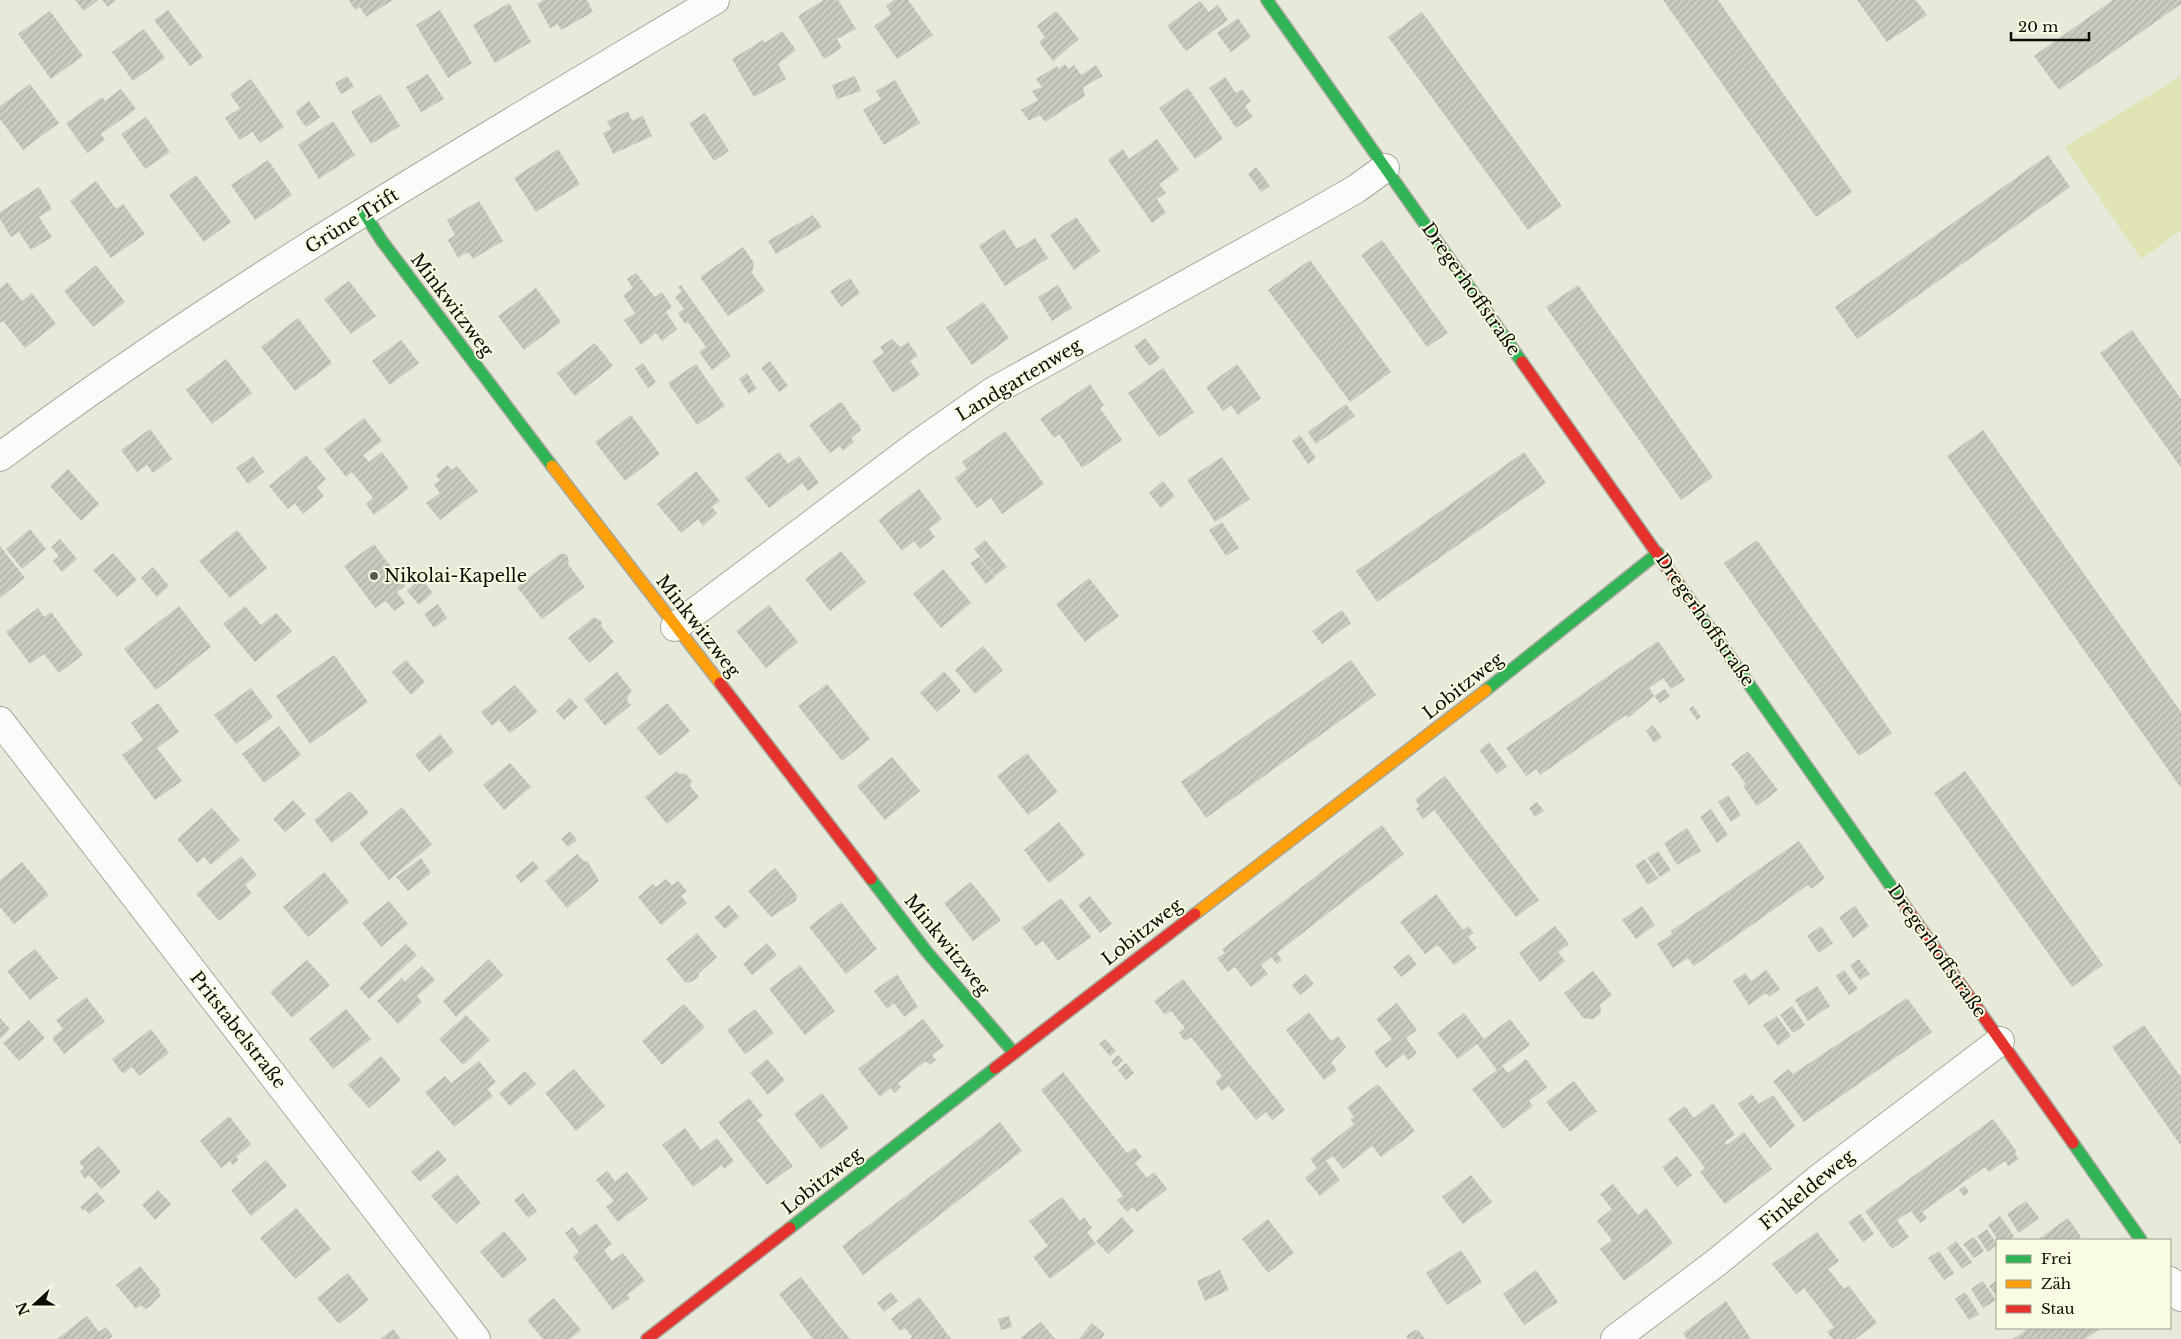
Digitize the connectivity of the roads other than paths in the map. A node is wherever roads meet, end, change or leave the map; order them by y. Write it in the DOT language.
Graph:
graph roads {
  1 [pos="715,0"];
  2 [pos="1268,0"];
  3 [pos="1385,168"];
  4 [pos="364,213"];
  5 [pos="0,457"];
  6 [pos="1658,553"];
  7 [pos="676,627"];
  8 [pos="0,722"];
  9 [pos="2000,1040"];
  10 [pos="1014,1053"];
  11 [pos="2140,1239"];
  12 [pos="2171,1282"];
  13 [pos="2181,1297"];
  14 [pos="476,1339"];
  15 [pos="648,1339"];
  16 [pos="1615,1339"];
  1 -- 4 [label="street, Grüne Trift"];
  2 -- 3 [label="street, Dregerhoffstraße"];
  3 -- 6 [label="street, Dregerhoffstraße"];
  3 -- 7 [label="street, Landgartenweg"];
  4 -- 5 [label="street, Grüne Trift"];
  4 -- 7 [label="street, Minkwitzweg"];
  6 -- 9 [label="street, Dregerhoffstraße"];
  6 -- 10 [label="street, Lobitzweg"];
  7 -- 10 [label="street, Minkwitzweg"];
  8 -- 14 [label="street, Pritstabelstraße"];
  9 -- 11 [label="street, Dregerhoffstraße"];
  9 -- 16 [label="street, Finkeldeweg"];
  10 -- 15 [label="street, Lobitzweg"];
  12 -- 13 [label="street"];
}
